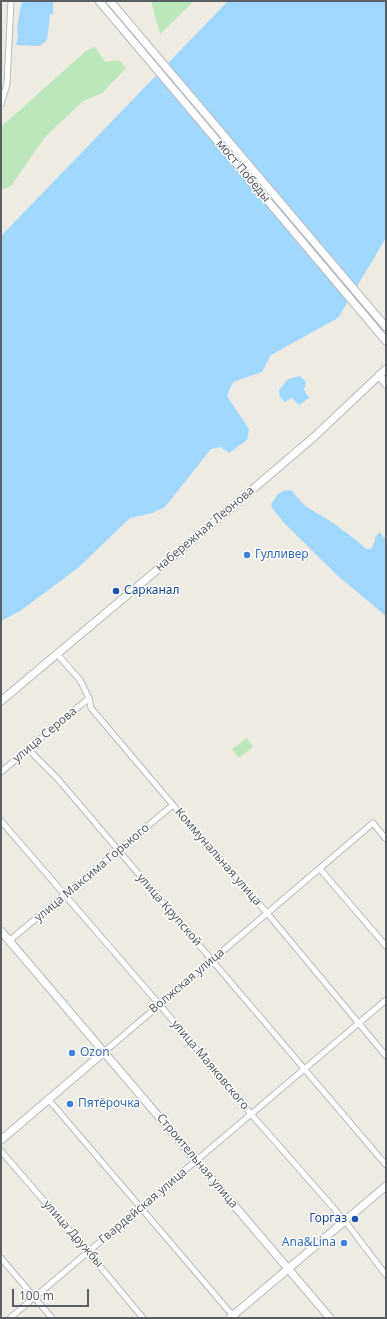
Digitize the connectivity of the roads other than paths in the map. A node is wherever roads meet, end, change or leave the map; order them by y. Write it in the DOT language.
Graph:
graph roads {
  1 [pos="11,1"];
  2 [pos="99,1"];
  3 [pos="110,1"];
  4 [pos="1,104"];
  5 [pos="386,327"];
  6 [pos="386,341"];
  7 [pos="386,369"];
  8 [pos="379,375"];
  9 [pos="386,384"];
  10 [pos="56,654"];
  11 [pos="89,698"];
  12 [pos="1,701"];
  13 [pos="28,749"];
  14 [pos="1,772"];
  15 [pos="173,805"];
  16 [pos="1,821"];
  17 [pos="386,839"];
  18 [pos="119,851"];
  19 [pos="320,869"];
  20 [pos="65,896"];
  21 [pos="267,914"];
  22 [pos="1,931"];
  23 [pos="10,940"];
  24 [pos="386,946"];
  25 [pos="212,960"];
  26 [pos="386,1000"];
  27 [pos="160,1004"];
  28 [pos="358,1024"];
  29 [pos="104,1052"];
  30 [pos="386,1056"];
  31 [pos="304,1069"];
  32 [pos="49,1100"];
  33 [pos="251,1114"];
  34 [pos="1,1140"];
  35 [pos="1,1151"];
  36 [pos="197,1160"];
  37 [pos="386,1165"];
  38 [pos="386,1186"];
  39 [pos="141,1208"];
  40 [pos="345,1221"];
  41 [pos="88,1252"];
  42 [pos="1,1258"];
  43 [pos="287,1269"];
  44 [pos="386,1275"];
  45 [pos="35,1298"];
  46 [pos="233,1317"];
  47 [pos="10,1318"];
  48 [pos="52,1318"];
  49 [pos="144,1318"];
  50 [pos="330,1318"];
  1 -- 4 [label="street"];
  2 -- 6 [label="main road, мост Победы"];
  3 -- 5 [label="main road"];
  7 -- 8 [label="main road, набережная Леонова"];
  8 -- 9 [label="main road"];
  8 -- 10 [label="main road, набережная Леонова"];
  10 -- 11 [label="street, Коммунальная улица"];
  10 -- 12 [label="main road, набережная Леонова"];
  11 -- 13 [label="street, улица Серова"];
  11 -- 15 [label="street, Коммунальная улица"];
  13 -- 14 [label="street, улица Серова"];
  13 -- 18 [label="street, улица Крупской"];
  15 -- 18 [label="street, улица Максима Горького"];
  15 -- 21 [label="street, Коммунальная улица"];
  16 -- 20 [label="street, улица Маяковского"];
  17 -- 19 [label="street, Волжская улица"];
  18 -- 20 [label="street, улица Максима Горького"];
  18 -- 25 [label="street, улица Крупской"];
  19 -- 21 [label="street, Волжская улица"];
  19 -- 24 [label="street"];
  20 -- 23 [label="street, улица Максима Горького"];
  20 -- 27 [label="street, улица Маяковского"];
  21 -- 25 [label="street, Волжская улица"];
  21 -- 28 [label="street, Коммунальная улица"];
  22 -- 23 [label="main road, Строительная улица"];
  23 -- 29 [label="main road, Строительная улица"];
  25 -- 27 [label="street, Волжская улица"];
  25 -- 31 [label="street, улица Крупской"];
  26 -- 28 [label="street, Гвардейская улица"];
  27 -- 29 [label="street, Волжская улица"];
  27 -- 33 [label="street, улица Маяковского"];
  28 -- 30 [label="street, Коммунальная улица"];
  28 -- 31 [label="street, Гвардейская улица"];
  29 -- 32 [label="main road, Волжская улица"];
  29 -- 36 [label="main road, Строительная улица"];
  31 -- 33 [label="street, Гвардейская улица"];
  31 -- 37 [label="street, улица Крупской"];
  32 -- 34 [label="main road, Волжская улица"];
  32 -- 39 [label="street"];
  33 -- 36 [label="street, Гвардейская улица"];
  33 -- 40 [label="street, улица Маяковского"];
  35 -- 41 [label="street, улица Дружбы"];
  36 -- 39 [label="street, Гвардейская улица"];
  36 -- 43 [label="main road, Строительная улица"];
  38 -- 40 [label="main road"];
  39 -- 41 [label="street, Гвардейская улица"];
  39 -- 46 [label="street"];
  40 -- 43 [label="main road"];
  40 -- 44 [label="street, улица Маяковского"];
  41 -- 45 [label="street, Гвардейская улица"];
  41 -- 49 [label="street, улица Дружбы"];
  42 -- 45 [label="street"];
  43 -- 46 [label="main road"];
  43 -- 50 [label="main road, Строительная улица"];
  45 -- 47 [label="street, Гвардейская улица"];
  45 -- 48 [label="street"];
}
